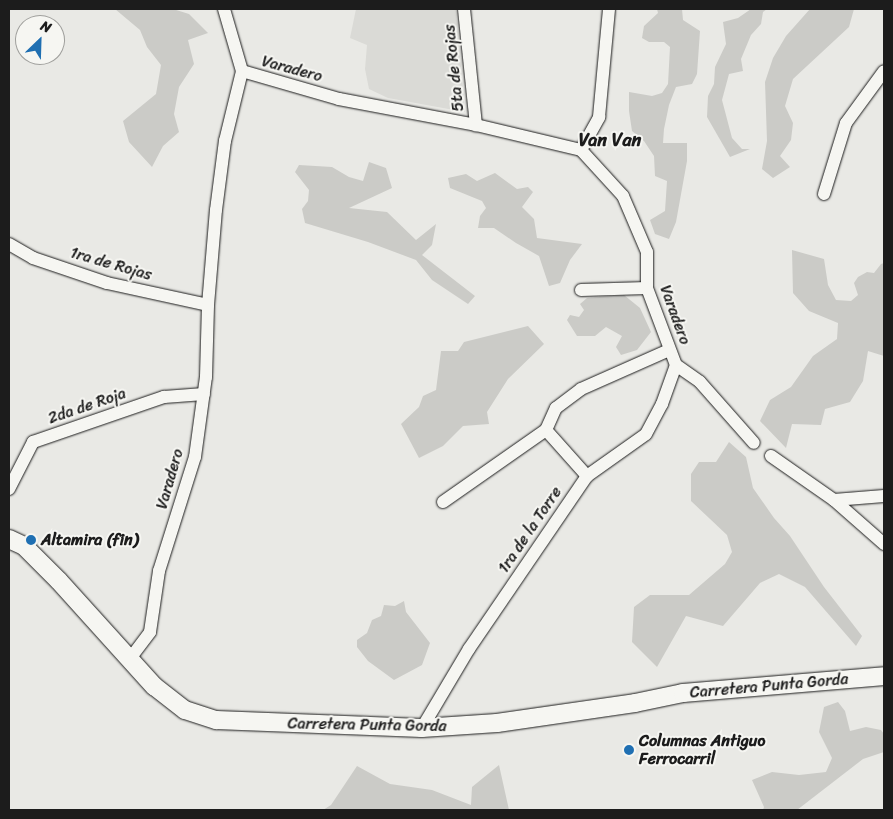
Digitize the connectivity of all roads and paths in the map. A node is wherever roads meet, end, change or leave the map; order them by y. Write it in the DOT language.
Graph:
graph roads {
  1 [pos="224,9"];
  2 [pos="464,9"];
  3 [pos="609,9"];
  4 [pos="884,71"];
  5 [pos="242,72"];
  6 [pos="476,125"];
  7 [pos="581,150"];
  8 [pos="824,194"];
  9 [pos="9,244"];
  10 [pos="646,288"];
  11 [pos="581,290"];
  12 [pos="208,305"];
  13 [pos="669,350"];
  14 [pos="676,365"];
  15 [pos="204,394"];
  16 [pos="546,430"];
  17 [pos="754,443"];
  18 [pos="771,456"];
  19 [pos="587,476"];
  20 [pos="9,489"];
  21 [pos="884,496"];
  22 [pos="834,500"];
  23 [pos="443,502"];
  24 [pos="9,539"];
  25 [pos="884,544"];
  26 [pos="129,660"];
  27 [pos="884,676"];
  28 [pos="422,728"];
  1 -- 5 [label="street"];
  2 -- 6 [label="street, 5ta de Rojas"];
  3 -- 7 [label="street"];
  4 -- 8 [label="street"];
  5 -- 6 [label="street, Varadero"];
  5 -- 12 [label="street, Varadero"];
  6 -- 7 [label="street, Varadero"];
  7 -- 10 [label="street, Varadero"];
  9 -- 12 [label="street, 1ra de Rojas"];
  10 -- 11 [label="street"];
  10 -- 13 [label="street, Varadero"];
  12 -- 15 [label="street, Varadero"];
  13 -- 14 [label="street, Varadero"];
  13 -- 16 [label="street"];
  14 -- 17 [label="street, Varadero"];
  14 -- 19 [label="street, 1ra de la Torre"];
  15 -- 20 [label="street, 2da de Roja"];
  15 -- 26 [label="street, Varadero"];
  16 -- 19 [label="street"];
  16 -- 23 [label="street"];
  18 -- 22 [label="street"];
  19 -- 28 [label="street, 1ra de la Torre"];
  21 -- 22 [label="street"];
  22 -- 25 [label="street"];
  24 -- 26 [label="main road, Carretera Punta Gorda"];
  26 -- 28 [label="main road, Carretera Punta Gorda"];
  27 -- 28 [label="main road, Carretera Punta Gorda"];
}
